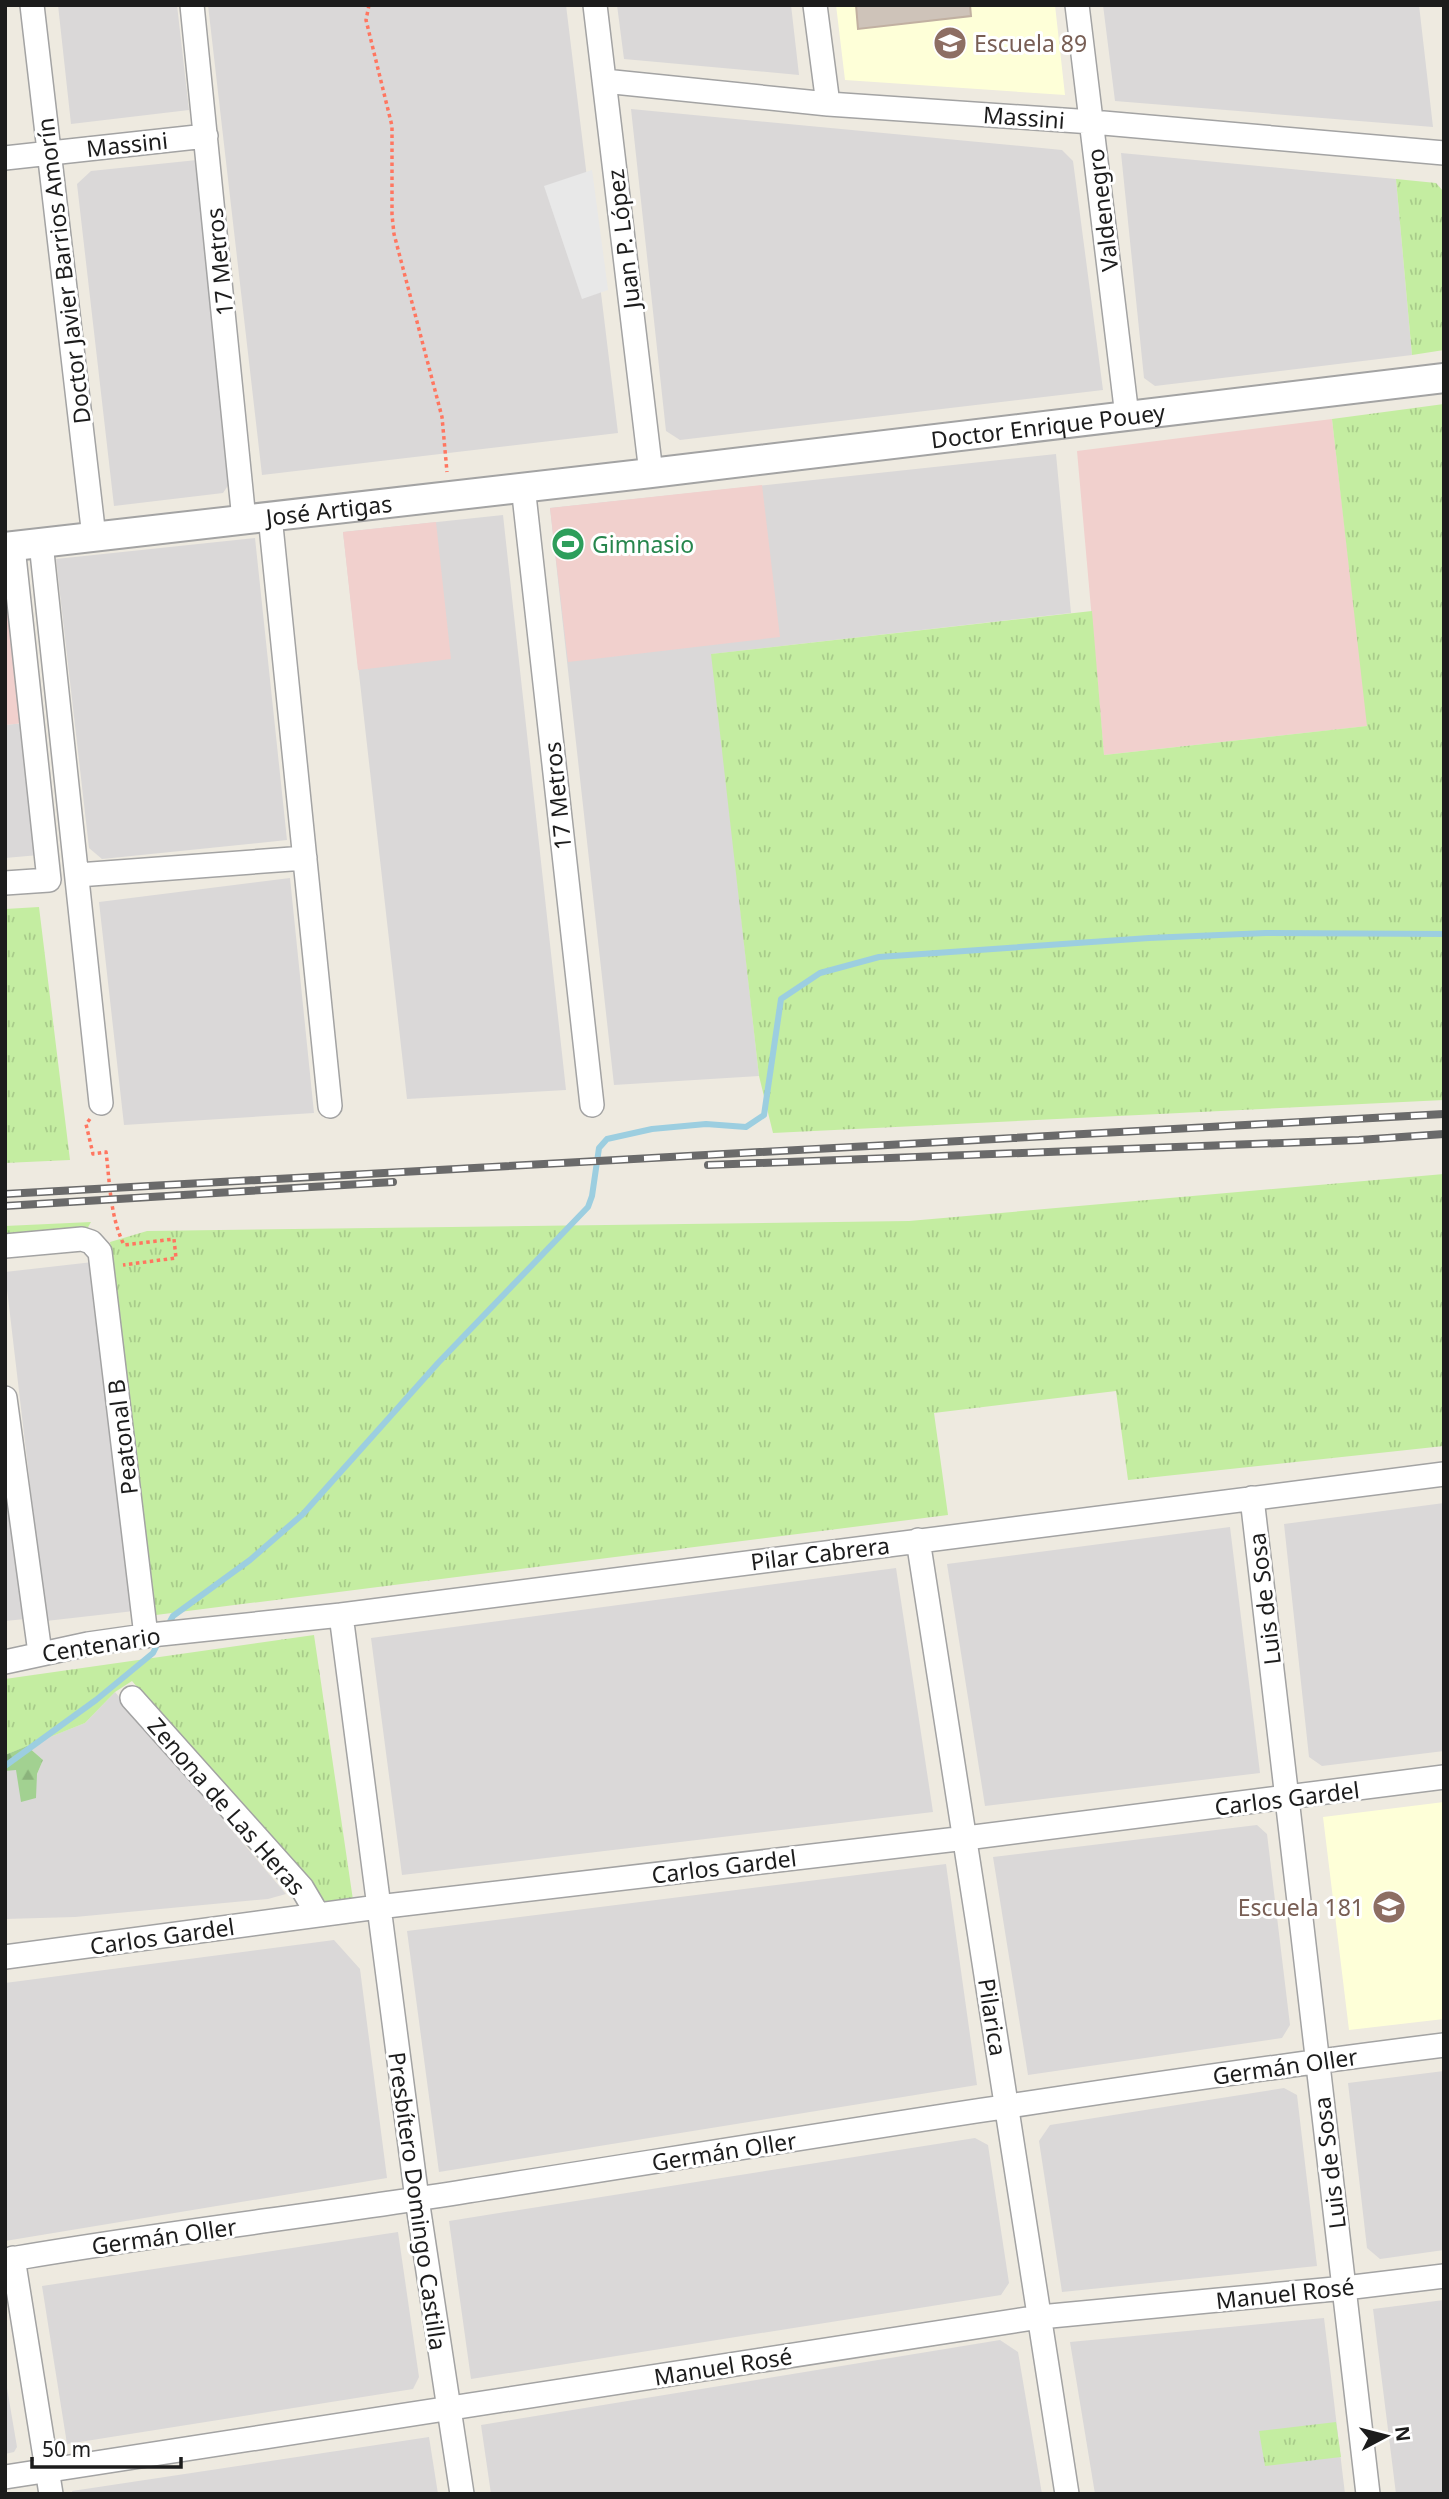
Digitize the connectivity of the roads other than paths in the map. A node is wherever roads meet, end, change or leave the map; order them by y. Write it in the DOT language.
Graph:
graph roads {
  1 [pos="32,5"];
  2 [pos="192,5"];
  3 [pos="595,5"];
  4 [pos="815,5"];
  5 [pos="1077,5"];
  6 [pos="604,81"];
  7 [pos="828,104"];
  8 [pos="1092,122"];
  9 [pos="206,136"];
  10 [pos="49,153"];
  11 [pos="1444,153"];
  12 [pos="5,158"];
  13 [pos="1444,378"];
  14 [pos="1126,416"];
  15 [pos="651,473"];
  16 [pos="523,486"];
  17 [pos="257,518"];
  18 [pos="94,537"];
  19 [pos="41,543"];
  20 [pos="9,547"];
  21 [pos="305,858"];
  22 [pos="78,875"];
  23 [pos="5,883"];
  24 [pos="101,1102"];
  25 [pos="592,1105"];
  26 [pos="330,1106"];
  27 [pos="5,1247"];
  28 [pos="5,1398"];
  29 [pos="1444,1474"];
  30 [pos="1252,1498"];
  31 [pos="918,1540"];
  32 [pos="341,1615"];
  33 [pos="196,1631"];
  34 [pos="148,1636"];
  35 [pos="40,1653"];
  36 [pos="5,1662"];
  37 [pos="132,1699"];
  38 [pos="1444,1777"];
  39 [pos="1289,1799"];
  40 [pos="965,1838"];
  41 [pos="378,1907"];
  42 [pos="318,1915"];
  43 [pos="5,1957"];
  44 [pos="1444,2045"];
  45 [pos="1317,2061"];
  46 [pos="1006,2106"];
  47 [pos="417,2200"];
  48 [pos="9,2259"];
  49 [pos="1444,2276"];
  50 [pos="1345,2288"];
  51 [pos="1040,2317"];
  52 [pos="448,2409"];
  53 [pos="47,2470"];
  54 [pos="5,2477"];
  55 [pos="51,2494"];
  56 [pos="462,2494"];
  57 [pos="1067,2494"];
  58 [pos="1368,2494"];
  1 -- 10 [label="street, Doctor Javier Barrios Amorín"];
  2 -- 9 [label="street, 17 Metros"];
  3 -- 6 [label="street, Juan P. López"];
  4 -- 7 [label="street"];
  5 -- 8 [label="street, Valdenegro"];
  6 -- 7 [label="street, Massini"];
  6 -- 15 [label="street, Juan P. López"];
  7 -- 8 [label="street, Massini"];
  8 -- 11 [label="street, Massini"];
  8 -- 14 [label="street, Valdenegro"];
  9 -- 10 [label="street, Massini"];
  9 -- 17 [label="street, 17 Metros"];
  10 -- 12 [label="street, Massini"];
  10 -- 18 [label="street, Doctor Javier Barrios Amorín"];
  13 -- 14 [label="street, Doctor Enrique Pouey"];
  14 -- 15 [label="street, Doctor Enrique Pouey"];
  15 -- 16 [label="street, José Artigas"];
  16 -- 17 [label="street, José Artigas"];
  16 -- 25 [label="street, 17 Metros"];
  17 -- 18 [label="street, José Artigas"];
  17 -- 21 [label="street, 17 Metros"];
  18 -- 19 [label="street, José Artigas"];
  19 -- 20 [label="street, José Artigas"];
  19 -- 22 [label="street"];
  20 -- 23 [label="street"];
  21 -- 22 [label="street"];
  21 -- 26 [label="street, 17 Metros"];
  22 -- 24 [label="street"];
  27 -- 34 [label="street, Peatonal B"];
  28 -- 35 [label="street"];
  29 -- 30 [label="street, Pilar Cabrera"];
  30 -- 31 [label="street, Pilar Cabrera"];
  30 -- 39 [label="street, Luis de Sosa"];
  31 -- 32 [label="street, Pilar Cabrera"];
  31 -- 40 [label="street, Pilarica"];
  32 -- 33 [label="street, Pilar Cabrera"];
  32 -- 41 [label="street, Presbítero Domingo Castilla"];
  33 -- 34 [label="street, Centenario"];
  34 -- 35 [label="street, Centenario"];
  35 -- 36 [label="street, Centenario"];
  37 -- 42 [label="street, Zenona de Las Heras"];
  38 -- 39 [label="street, Carlos Gardel"];
  39 -- 40 [label="street, Carlos Gardel"];
  39 -- 45 [label="street, Luis de Sosa"];
  40 -- 41 [label="street, Carlos Gardel"];
  40 -- 46 [label="street, Pilarica"];
  41 -- 42 [label="street, Carlos Gardel"];
  41 -- 47 [label="street, Presbítero Domingo Castilla"];
  42 -- 43 [label="street, Carlos Gardel"];
  44 -- 45 [label="street, Germán Oller"];
  45 -- 46 [label="street, Germán Oller"];
  45 -- 50 [label="street, Luis de Sosa"];
  46 -- 47 [label="street, Germán Oller"];
  46 -- 51 [label="street, Pilarica"];
  47 -- 48 [label="street, Germán Oller"];
  47 -- 52 [label="street, Presbítero Domingo Castilla"];
  48 -- 53 [label="street"];
  49 -- 50 [label="street, Manuel Rosé"];
  50 -- 51 [label="street, Manuel Rosé"];
  50 -- 58 [label="street, Luis de Sosa"];
  51 -- 52 [label="street, Manuel Rosé"];
  51 -- 57 [label="street, Pilarica"];
  52 -- 53 [label="street, Manuel Rosé"];
  52 -- 56 [label="street, Presbítero Domingo Castilla"];
  53 -- 54 [label="street, Manuel Rosé"];
  53 -- 55 [label="street"];
}
